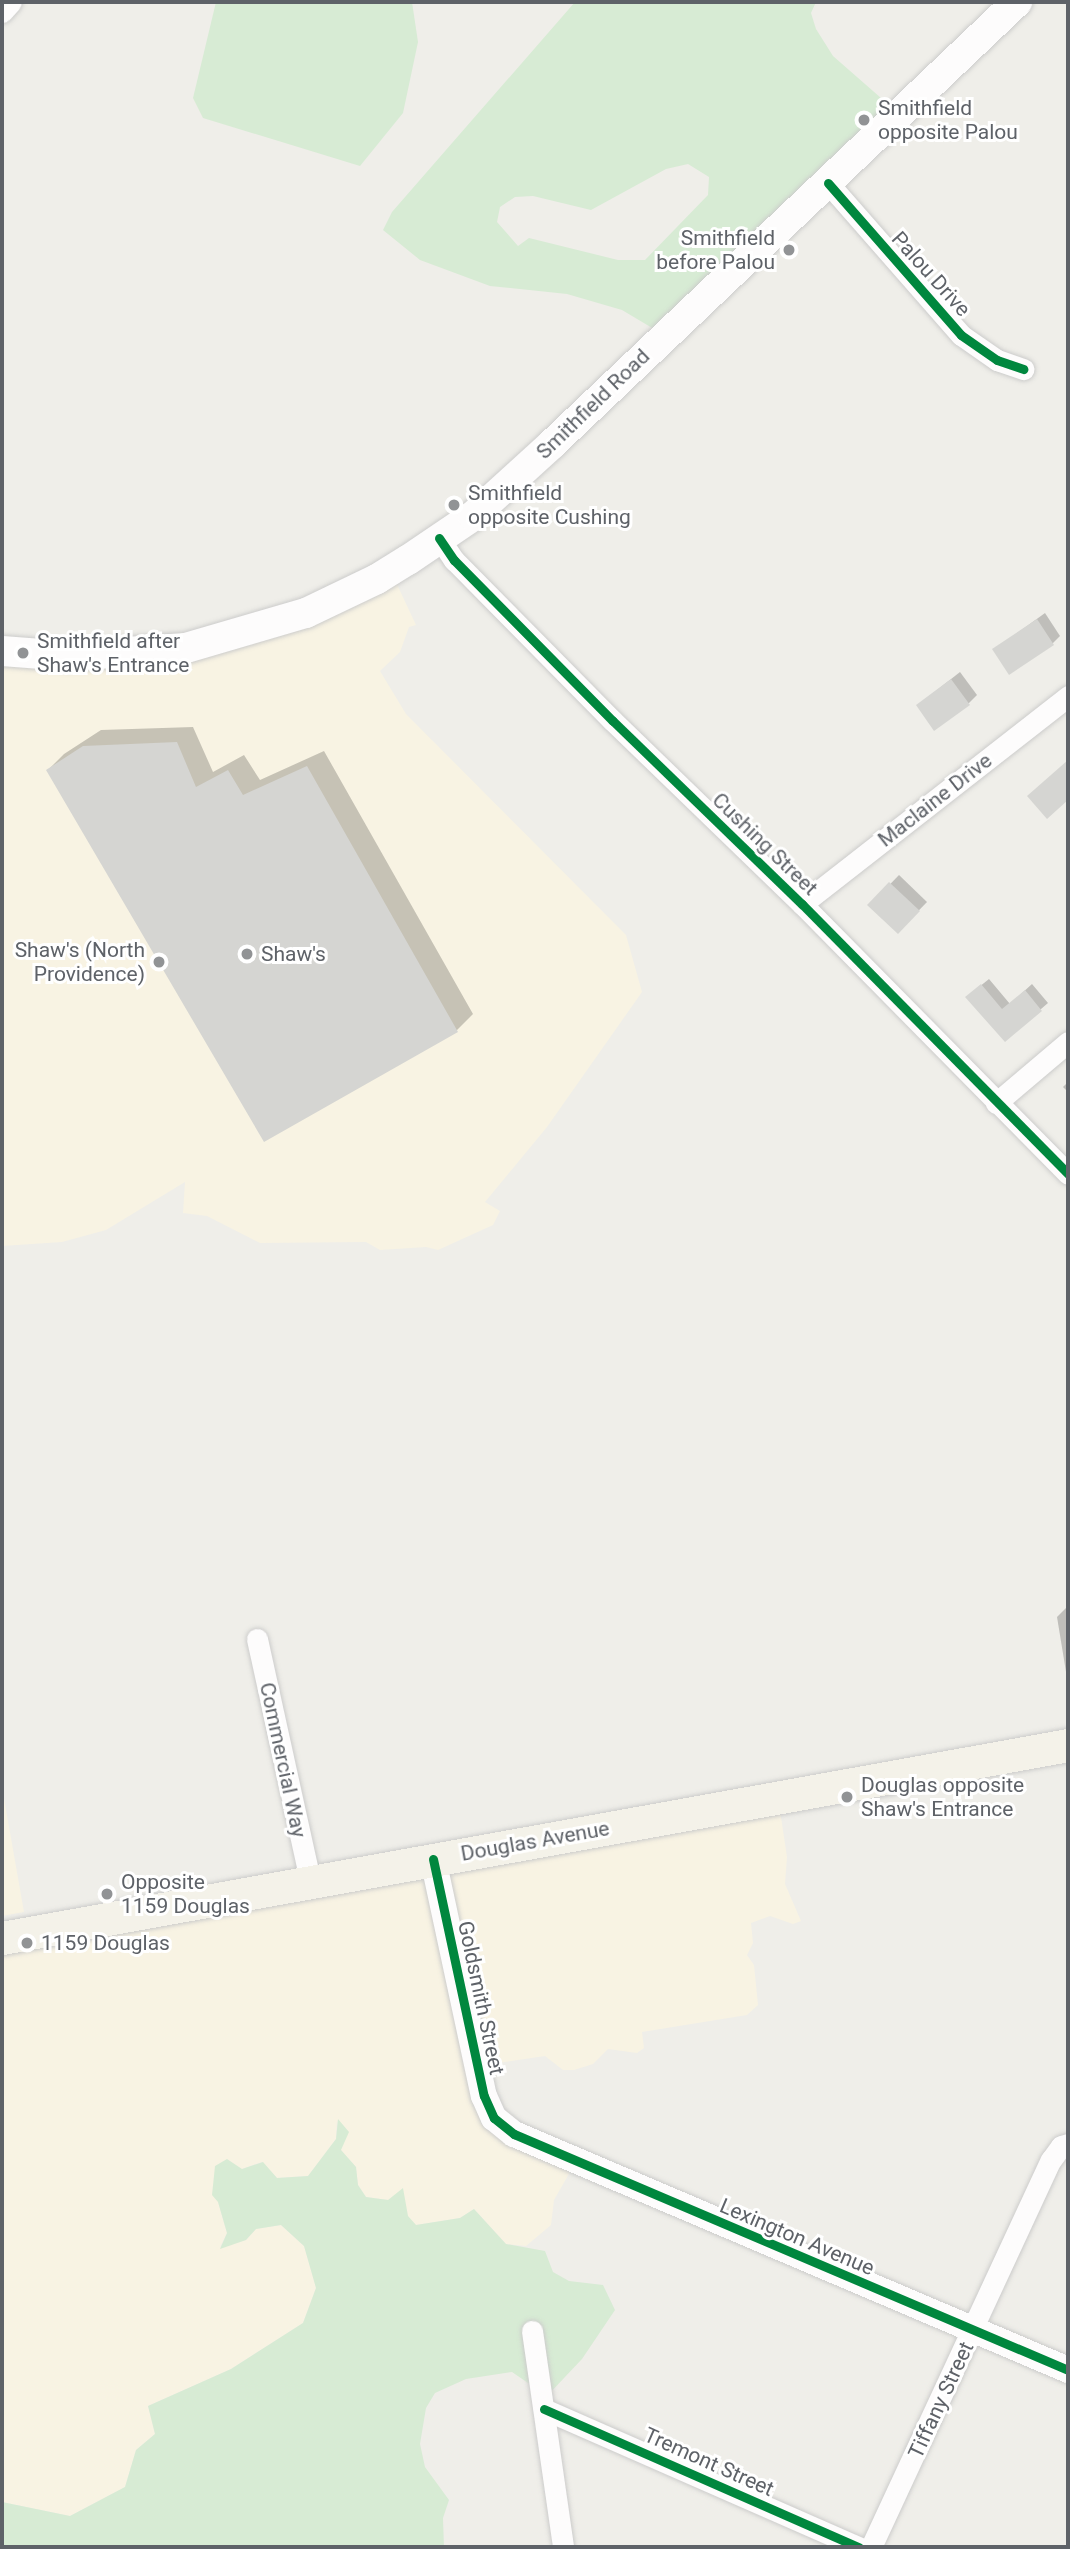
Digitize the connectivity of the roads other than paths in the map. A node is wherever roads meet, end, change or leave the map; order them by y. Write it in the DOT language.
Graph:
graph roads {
  1 [pos="11,2"];
  2 [pos="1017,2"];
  3 [pos="2,12"];
  4 [pos="828,183"];
  5 [pos="1023,369"];
  6 [pos="439,538"];
  7 [pos="2,651"];
  8 [pos="1068,696"];
  9 [pos="802,904"];
  10 [pos="1068,1042"];
  11 [pos="996,1103"];
  12 [pos="1068,1174"];
  13 [pos="257,1639"];
  14 [pos="1068,1745"];
  15 [pos="433,1859"];
  16 [pos="310,1880"];
  17 [pos="2,1938"];
  18 [pos="513,2134"];
  19 [pos="1068,2144"];
  20 [pos="532,2331"];
  21 [pos="974,2331"];
  22 [pos="1068,2370"];
  23 [pos="544,2409"];
  24 [pos="563,2547"];
  25 [pos="859,2547"];
  26 [pos="872,2547"];
  1 -- 3 [label="street"];
  2 -- 4 [label="main road, Smithfield Road"];
  4 -- 5 [label="street, Palou Drive"];
  4 -- 6 [label="main road, Smithfield Road"];
  6 -- 7 [label="main road, Smithfield Road"];
  6 -- 9 [label="street, Cushing Street"];
  8 -- 9 [label="street, Maclaine Drive"];
  9 -- 11 [label="street, Cushing Street"];
  10 -- 11 [label="street"];
  11 -- 12 [label="street, Cushing Street"];
  13 -- 16 [label="street, Commercial Way"];
  14 -- 15 [label="main road, Douglas Avenue"];
  15 -- 16 [label="main road, Douglas Avenue"];
  15 -- 18 [label="street, Goldsmith Street"];
  16 -- 17 [label="main road, Douglas Avenue"];
  18 -- 21 [label="street, Lexington Avenue"];
  19 -- 21 [label="street, Tiffany Street"];
  20 -- 23 [label="street"];
  21 -- 22 [label="street, Lexington Avenue"];
  21 -- 26 [label="street, Tiffany Street"];
  23 -- 24 [label="street"];
  23 -- 25 [label="street, Tremont Street"];
}
